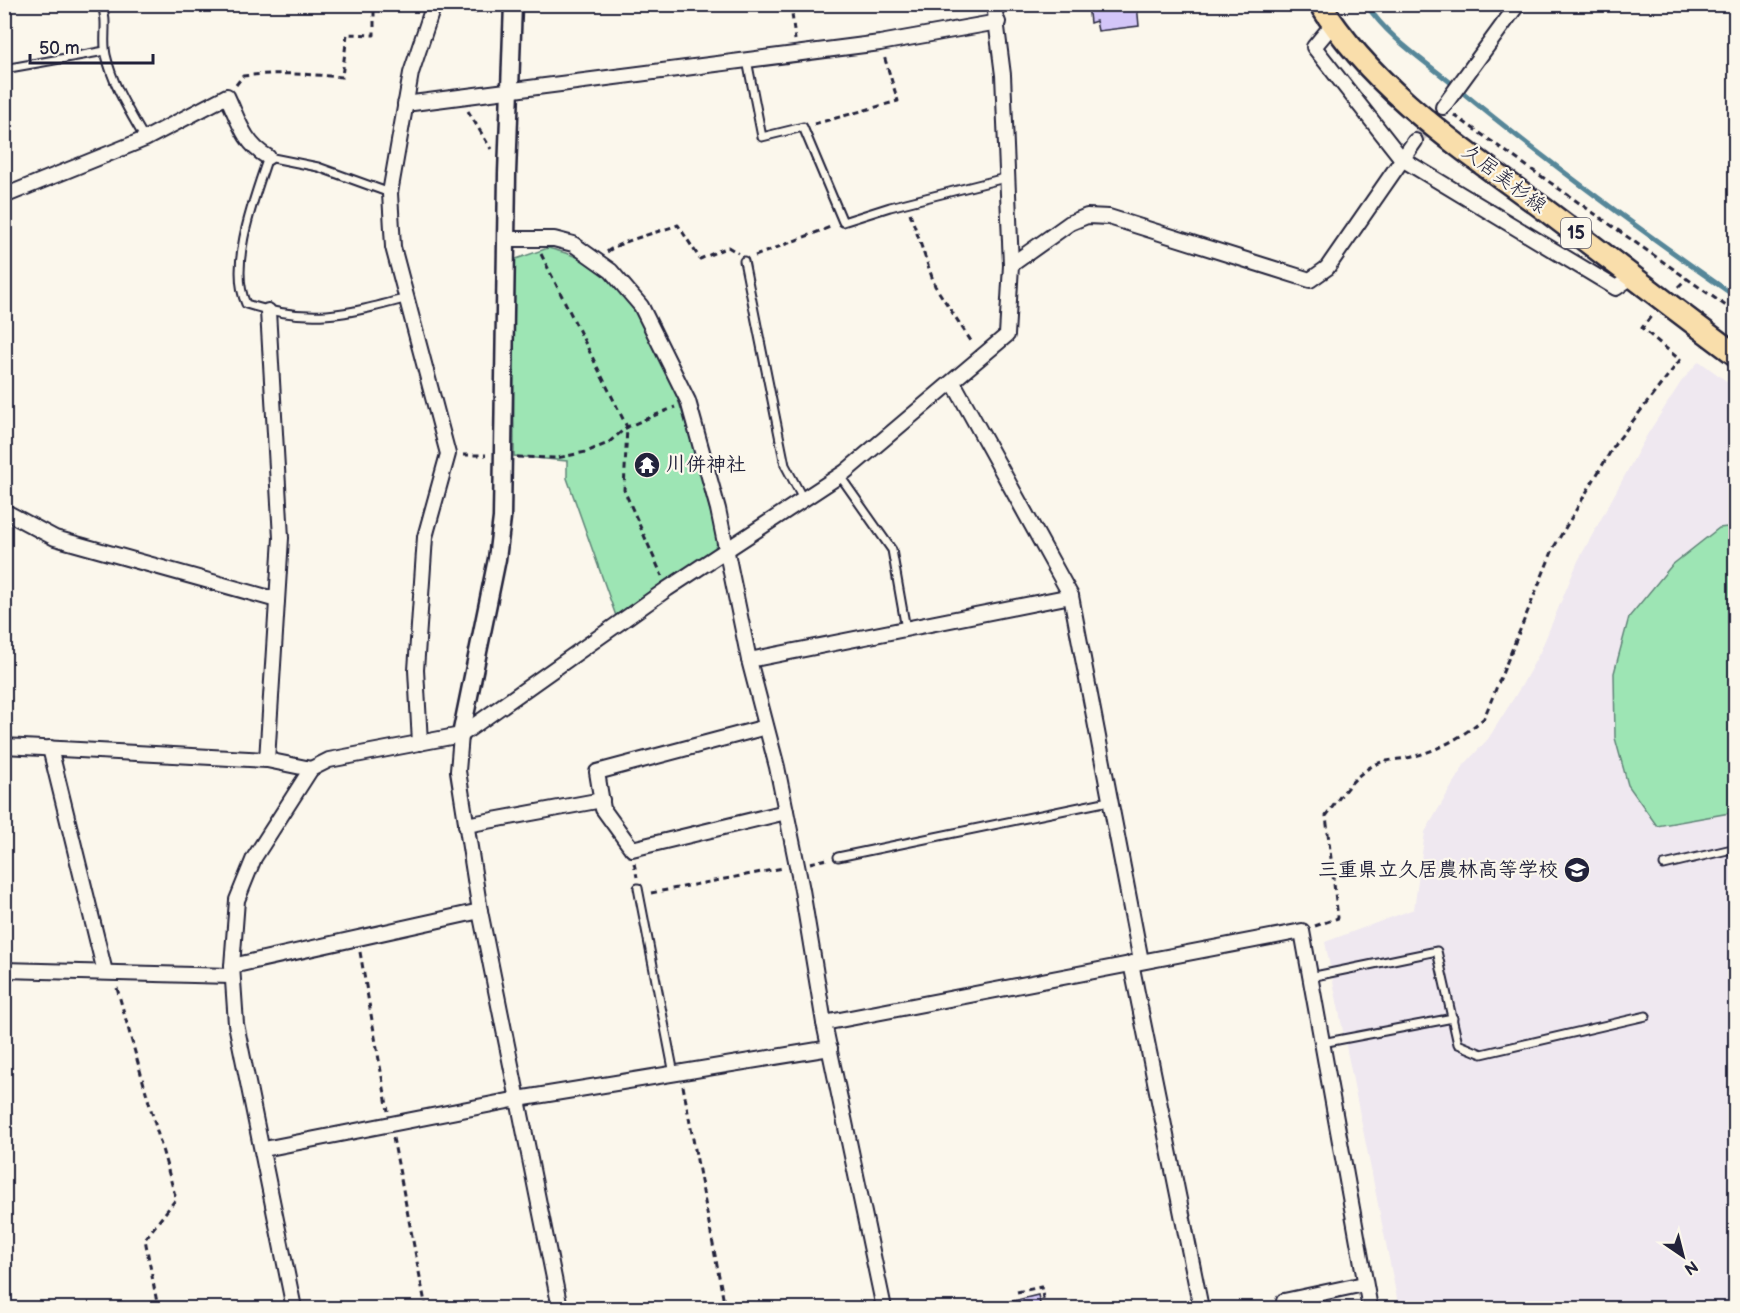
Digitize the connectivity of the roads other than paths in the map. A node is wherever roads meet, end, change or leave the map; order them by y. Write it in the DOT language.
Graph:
graph roads {
  1 [pos="101,4"];
  2 [pos="434,4"];
  3 [pos="513,4"];
  4 [pos="994,4"];
  5 [pos="1320,4"];
  6 [pos="1518,4"];
  7 [pos="998,22"];
  8 [pos="1333,24"];
  9 [pos="105,51"];
  10 [pos="747,60"];
  11 [pos="4,69"];
  12 [pos="508,92"];
  13 [pos="1446,102"];
  14 [pos="405,104"];
  15 [pos="145,138"];
  16 [pos="1414,141"];
  17 [pos="268,157"];
  18 [pos="1402,159"];
  19 [pos="1005,178"];
  20 [pos="390,194"];
  21 [pos="4,196"];
  22 [pos="506,238"];
  23 [pos="744,261"];
  24 [pos="1011,265"];
  25 [pos="1633,276"];
  26 [pos="407,298"];
  27 [pos="268,311"];
  28 [pos="1736,355"];
  29 [pos="953,382"];
  30 [pos="840,476"];
  31 [pos="803,499"];
  32 [pos="4,511"];
  33 [pos="727,550"];
  34 [pos="1071,596"];
  35 [pos="277,600"];
  36 [pos="906,629"];
  37 [pos="749,660"];
  38 [pos="766,727"];
  39 [pos="461,735"];
  40 [pos="420,743"];
  41 [pos="4,746"];
  42 [pos="50,748"];
  43 [pos="267,760"];
  44 [pos="310,769"];
  45 [pos="602,800"];
  46 [pos="1109,801"];
  47 [pos="786,812"];
  48 [pos="466,825"];
  49 [pos="1736,851"];
  50 [pos="837,857"];
  51 [pos="1664,865"];
  52 [pos="640,891"];
  53 [pos="480,911"];
  54 [pos="1136,962"];
  55 [pos="4,970"];
  56 [pos="231,971"];
  57 [pos="109,972"];
  58 [pos="1310,977"];
  59 [pos="1646,1016"];
  60 [pos="1453,1018"];
  61 [pos="824,1023"];
  62 [pos="1322,1043"];
  63 [pos="830,1048"];
  64 [pos="677,1073"];
  65 [pos="518,1100"];
  66 [pos="264,1149"];
  67 [pos="1364,1284"];
  68 [pos="294,1308"];
  69 [pos="560,1308"];
  70 [pos="884,1308"];
  71 [pos="1201,1308"];
  72 [pos="1286,1308"];
  73 [pos="1370,1308"];
  1 -- 9 [label="lane"];
  2 -- 14 [label="street"];
  3 -- 12 [label="street"];
  4 -- 7 [label="street"];
  5 -- 8 [label="main road, 久居美杉線 / 15"];
  6 -- 13 [label="street"];
  7 -- 10 [label="street"];
  7 -- 19 [label="street"];
  8 -- 18 [label="street"];
  8 -- 25 [label="main road, 久居美杉線 / 15"];
  9 -- 11 [label="lane"];
  9 -- 15 [label="lane"];
  10 -- 12 [label="street"];
  10 -- 19 [label="lane"];
  12 -- 14 [label="street"];
  12 -- 22 [label="street"];
  14 -- 20 [label="street"];
  15 -- 17 [label="street"];
  15 -- 21 [label="street"];
  16 -- 18 [label="street"];
  17 -- 20 [label="lane"];
  17 -- 27 [label="lane"];
  18 -- 24 [label="street"];
  18 -- 25 [label="street"];
  19 -- 24 [label="street"];
  20 -- 26 [label="street"];
  22 -- 33 [label="street"];
  22 -- 39 [label="street"];
  23 -- 31 [label="lane"];
  24 -- 29 [label="street"];
  25 -- 28 [label="main road, 久居美杉線 / 15"];
  26 -- 27 [label="lane"];
  26 -- 40 [label="street"];
  27 -- 35 [label="street"];
  29 -- 30 [label="street"];
  29 -- 34 [label="street"];
  30 -- 31 [label="street"];
  30 -- 36 [label="lane"];
  31 -- 33 [label="street"];
  32 -- 35 [label="street"];
  33 -- 37 [label="street"];
  33 -- 39 [label="street"];
  34 -- 36 [label="street"];
  34 -- 46 [label="street"];
  35 -- 43 [label="street"];
  36 -- 37 [label="street"];
  37 -- 38 [label="street"];
  38 -- 45 [label="street"];
  38 -- 47 [label="street"];
  39 -- 40 [label="street"];
  39 -- 48 [label="street"];
  40 -- 44 [label="street"];
  41 -- 42 [label="street"];
  42 -- 43 [label="street"];
  42 -- 57 [label="street"];
  43 -- 44 [label="street"];
  44 -- 56 [label="street"];
  45 -- 47 [label="street"];
  45 -- 48 [label="street"];
  46 -- 50 [label="lane"];
  46 -- 54 [label="street"];
  47 -- 61 [label="street"];
  48 -- 53 [label="street"];
  49 -- 51 [label="lane"];
  52 -- 64 [label="lane"];
  53 -- 56 [label="street"];
  53 -- 65 [label="street"];
  54 -- 58 [label="street"];
  54 -- 61 [label="street"];
  54 -- 71 [label="street"];
  55 -- 57 [label="street"];
  56 -- 57 [label="street"];
  56 -- 66 [label="street"];
  58 -- 60 [label="lane"];
  58 -- 62 [label="street"];
  59 -- 60 [label="lane"];
  60 -- 62 [label="lane"];
  61 -- 63 [label="street"];
  62 -- 67 [label="street"];
  63 -- 64 [label="street"];
  63 -- 70 [label="street"];
  64 -- 65 [label="street"];
  65 -- 66 [label="street"];
  65 -- 69 [label="street"];
  66 -- 68 [label="street"];
  67 -- 72 [label="street"];
  67 -- 73 [label="street"];
}
